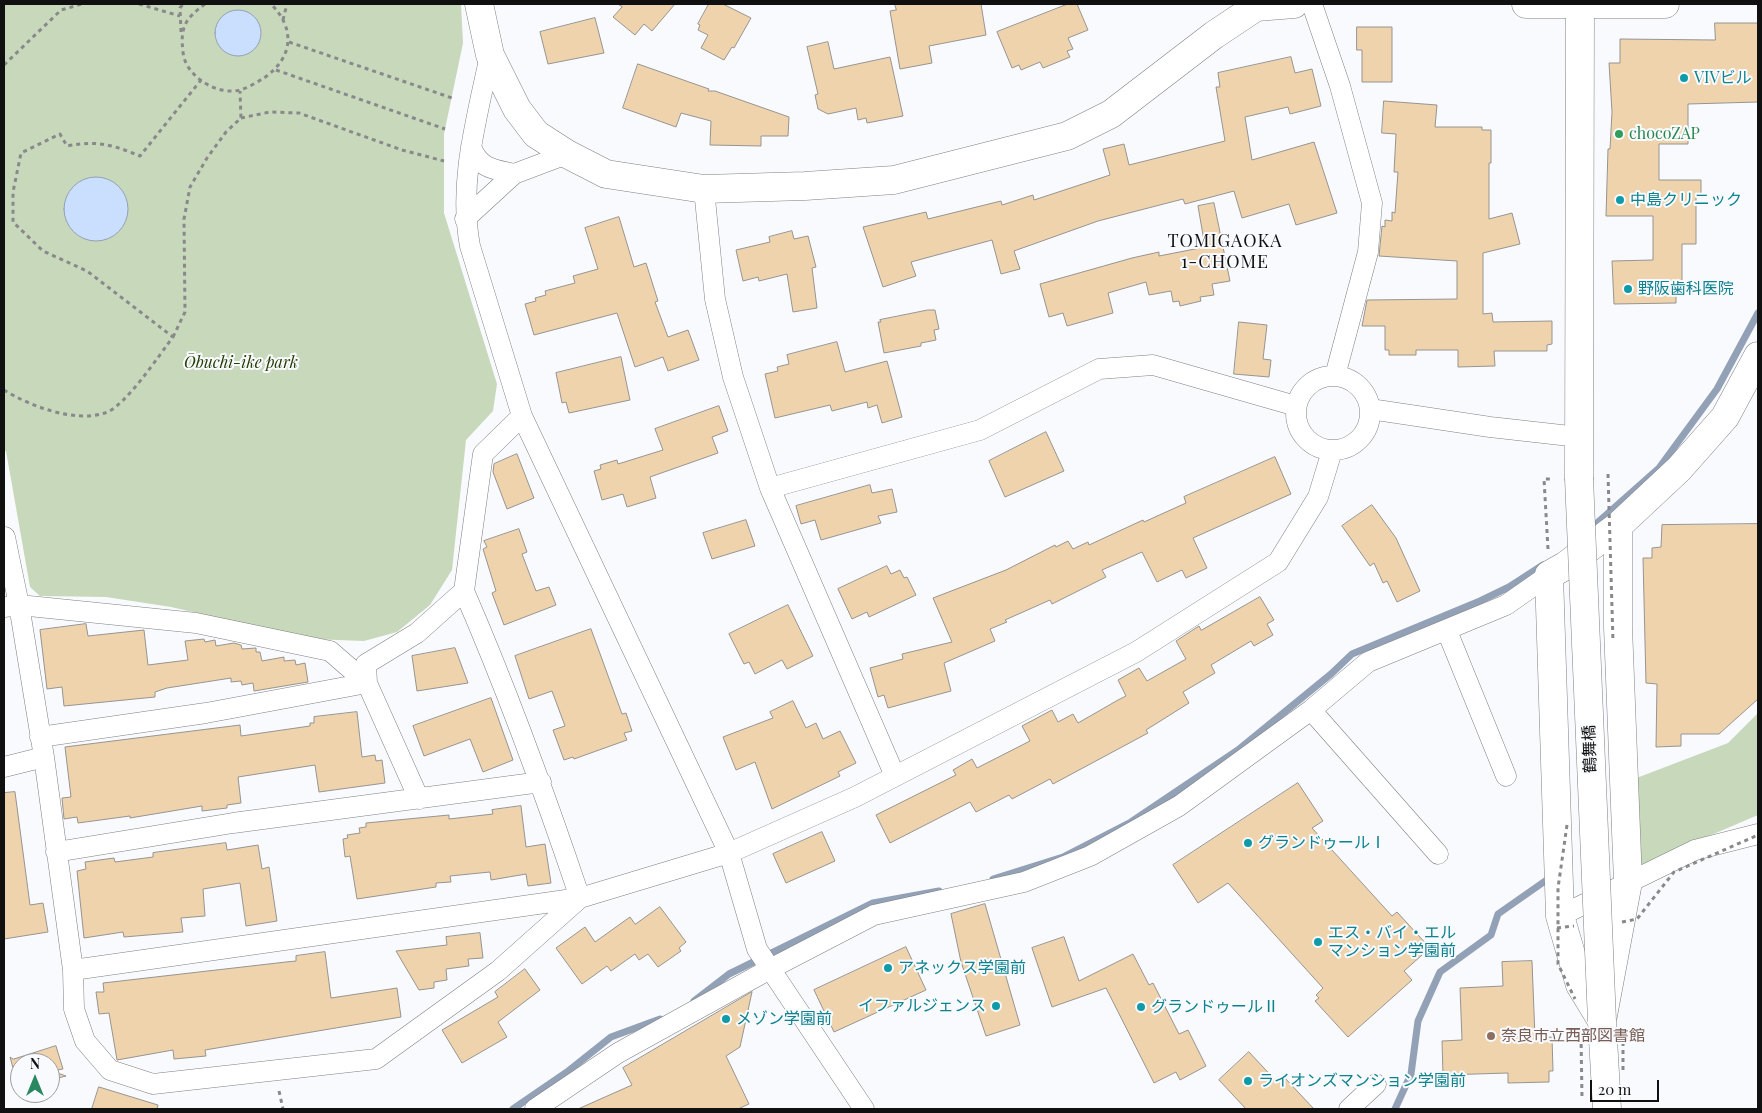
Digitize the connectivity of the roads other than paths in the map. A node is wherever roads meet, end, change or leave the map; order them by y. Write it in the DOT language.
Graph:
graph roads {
  1 [pos="479,4"];
  2 [pos="1294,4"];
  3 [pos="1312,4"];
  4 [pos="1526,4"];
  5 [pos="1580,4"];
  6 [pos="1665,4"];
  7 [pos="1254,6"];
  8 [pos="490,55"];
  9 [pos="470,147"];
  10 [pos="567,154"];
  11 [pos="514,174"];
  12 [pos="704,189"];
  13 [pos="465,219"];
  14 [pos="1758,356"];
  15 [pos="1335,376"];
  16 [pos="1296,406"];
  17 [pos="1370,409"];
  18 [pos="522,416"];
  19 [pos="1579,437"];
  20 [pos="1332,451"];
  21 [pos="770,488"];
  22 [pos="1618,526"];
  23 [pos="5,537"];
  24 [pos="1557,570"];
  25 [pos="464,591"];
  26 [pos="12,606"];
  27 [pos="1447,631"];
  28 [pos="367,683"];
  29 [pos="1311,710"];
  30 [pos="40,737"];
  31 [pos="44,757"];
  32 [pos="4,767"];
  33 [pos="895,776"];
  34 [pos="1506,776"];
  35 [pos="540,782"];
  36 [pos="420,799"];
  37 [pos="1758,834"];
  38 [pos="56,852"];
  39 [pos="729,853"];
  40 [pos="1438,854"];
  41 [pos="1628,882"];
  42 [pos="580,898"];
  43 [pos="1564,923"];
  44 [pos="765,961"];
  45 [pos="73,970"];
  46 [pos="1602,1020"];
  47 [pos="1376,1084"];
  48 [pos="536,1109"];
  49 [pos="864,1109"];
  50 [pos="1349,1109"];
  51 [pos="1607,1109"];
  1 -- 8 [label="street"];
  2 -- 7 [label="street"];
  3 -- 15 [label="street"];
  4 -- 5 [label="street"];
  5 -- 6 [label="street"];
  5 -- 19 [label="street, 鶴舞橋"];
  7 -- 12 [label="street"];
  8 -- 9 [label="street"];
  8 -- 10 [label="street"];
  9 -- 11 [label="street"];
  9 -- 13 [label="street"];
  10 -- 11 [label="street"];
  10 -- 12 [label="street"];
  11 -- 13 [label="street"];
  12 -- 21 [label="street"];
  13 -- 18 [label="street"];
  14 -- 22 [label="street"];
  15 -- 16 [label="street"];
  15 -- 17 [label="street"];
  16 -- 20 [label="street"];
  16 -- 21 [label="street"];
  17 -- 19 [label="street"];
  17 -- 20 [label="street"];
  18 -- 25 [label="street"];
  18 -- 39 [label="street"];
  19 -- 46 [label="street, 鶴舞橋, bridge"];
  20 -- 33 [label="street"];
  21 -- 33 [label="street"];
  22 -- 24 [label="street"];
  22 -- 41 [label="street"];
  23 -- 26 [label="street"];
  24 -- 27 [label="street"];
  24 -- 43 [label="street"];
  25 -- 28 [label="street"];
  25 -- 35 [label="street"];
  26 -- 28 [label="street"];
  26 -- 30 [label="street"];
  27 -- 29 [label="street"];
  27 -- 34 [label="street"];
  28 -- 30 [label="street"];
  28 -- 36 [label="street"];
  29 -- 40 [label="street"];
  29 -- 44 [label="street"];
  30 -- 31 [label="street"];
  31 -- 32 [label="street"];
  31 -- 38 [label="street"];
  33 -- 39 [label="street"];
  35 -- 36 [label="street"];
  35 -- 42 [label="street"];
  36 -- 38 [label="street"];
  37 -- 41 [label="street"];
  38 -- 45 [label="street"];
  39 -- 42 [label="street"];
  39 -- 44 [label="street"];
  41 -- 43 [label="street"];
  41 -- 46 [label="street"];
  42 -- 45 [label="street"];
  42 -- 45 [label="street"];
  43 -- 46 [label="street"];
  44 -- 48 [label="street"];
  44 -- 49 [label="street"];
  46 -- 51 [label="street"];
  47 -- 50 [label="street"];
}
